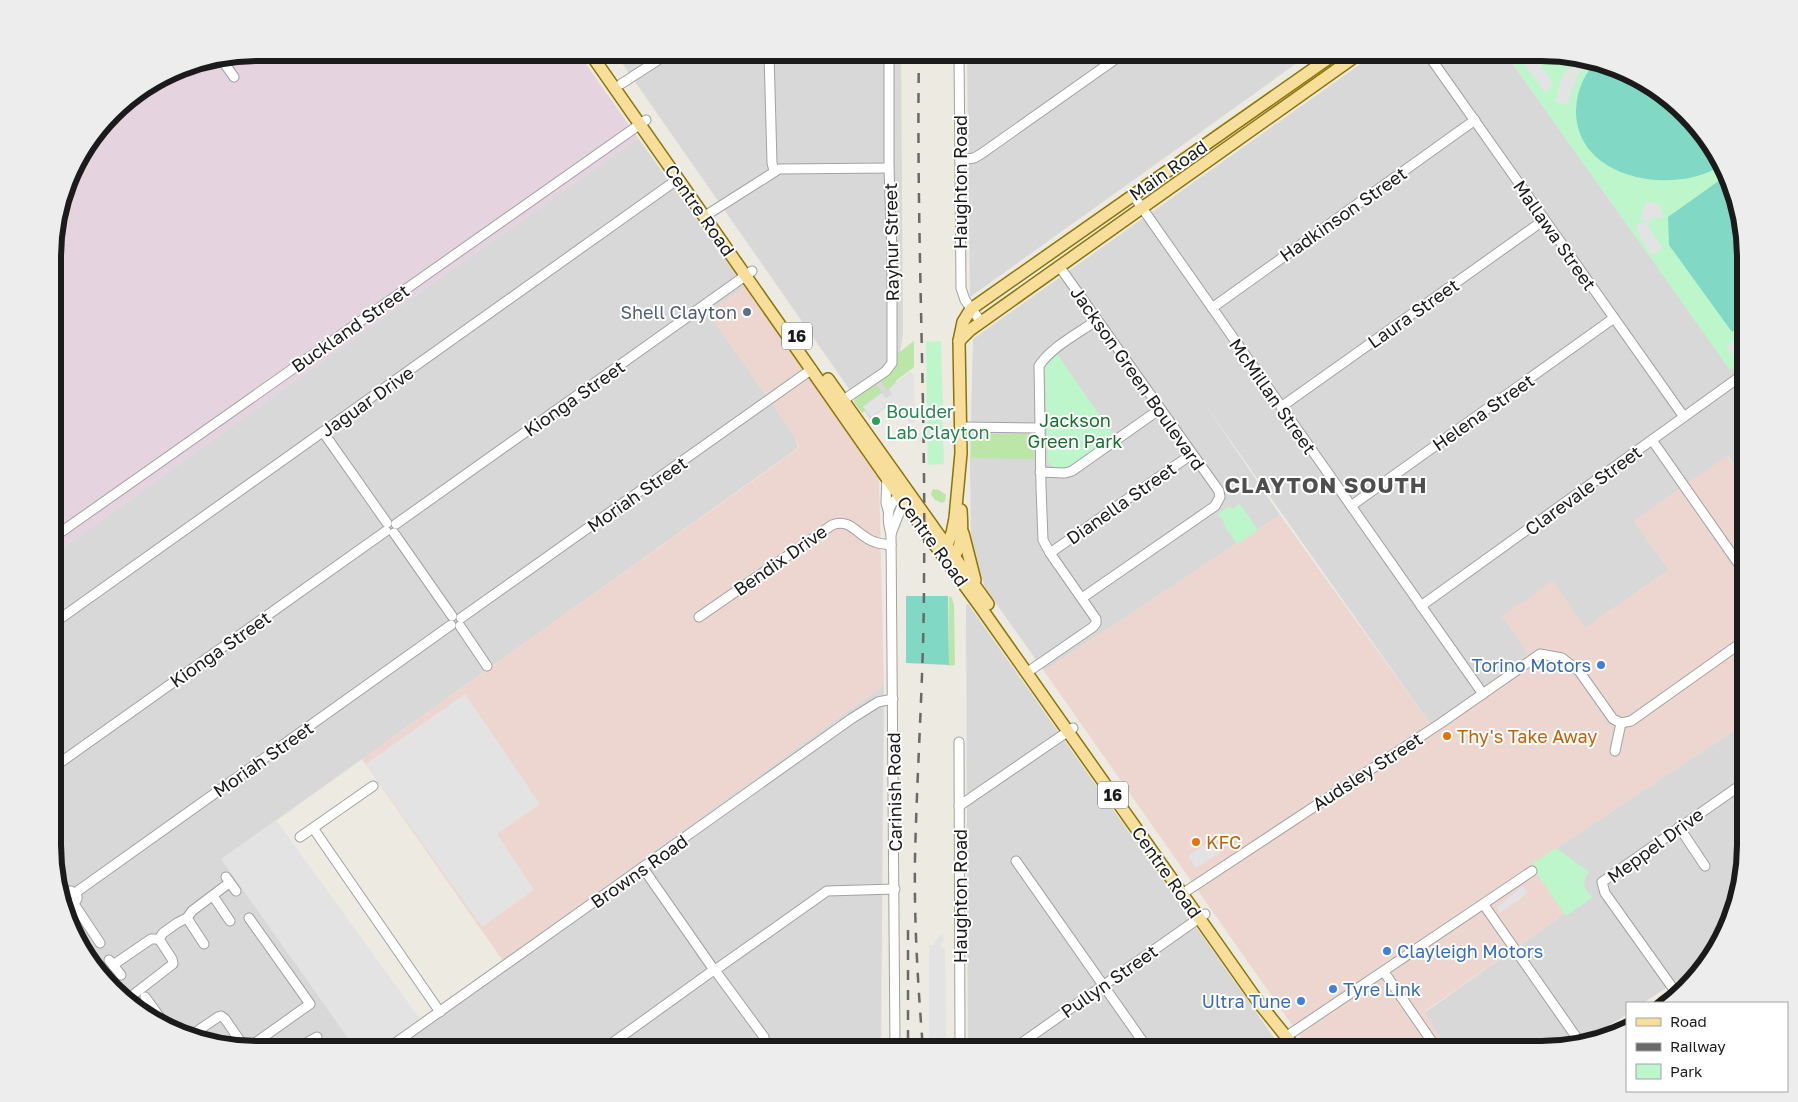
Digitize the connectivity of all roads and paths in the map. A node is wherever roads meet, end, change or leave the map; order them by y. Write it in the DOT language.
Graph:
graph roads {
  1 [pos="597,61"];
  2 [pos="604,61"];
  3 [pos="656,61"];
  4 [pos="769,61"];
  5 [pos="889,61"];
  6 [pos="959,61"];
  7 [pos="1111,61"];
  8 [pos="1323,61"];
  9 [pos="1347,61"];
  10 [pos="1433,61"];
  11 [pos="225,64"];
  12 [pos="234,77"];
  13 [pos="621,84"];
  14 [pos="1253,110"];
  15 [pos="1475,120"];
  16 [pos="643,122"];
  17 [pos="1262,122"];
  18 [pos="960,160"];
  19 [pos="889,168"];
  20 [pos="774,171"];
  21 [pos="678,178"];
  22 [pos="1133,195"];
  23 [pos="1142,208"];
  24 [pos="708,214"];
  25 [pos="1544,220"];
  26 [pos="1084,230"];
  27 [pos="1093,242"];
  28 [pos="1059,266"];
  29 [pos="749,273"];
  30 [pos="1212,308"];
  31 [pos="971,309"];
  32 [pos="1614,318"];
  33 [pos="1097,320"];
  34 [pos="981,322"];
  35 [pos="960,341"];
  36 [pos="812,369"];
  37 [pos="1737,379"];
  38 [pos="840,402"];
  39 [pos="1281,407"];
  40 [pos="1160,409"];
  41 [pos="1684,417"];
  42 [pos="961,427"];
  43 [pos="1040,428"];
  44 [pos="323,432"];
  45 [pos="1652,440"];
  46 [pos="1192,454"];
  47 [pos="1040,472"];
  48 [pos="887,477"];
  49 [pos="906,498"];
  50 [pos="1351,506"];
  51 [pos="888,510"];
  52 [pos="914,516"];
  53 [pos="958,521"];
  54 [pos="896,526"];
  55 [pos="391,528"];
  56 [pos="936,529"];
  57 [pos="61,532"];
  58 [pos="891,534"];
  59 [pos="891,544"];
  60 [pos="1050,553"];
  61 [pos="948,554"];
  62 [pos="1737,561"];
  63 [pos="978,589"];
  64 [pos="1082,598"];
  65 [pos="1421,606"];
  66 [pos="699,617"];
  67 [pos="61,618"];
  68 [pos="456,622"];
  69 [pos="1737,646"];
  70 [pos="487,666"];
  71 [pos="1032,670"];
  72 [pos="1483,694"];
  73 [pos="893,699"];
  74 [pos="1621,723"];
  75 [pos="1070,730"];
  76 [pos="959,742"];
  77 [pos="1615,751"];
  78 [pos="61,762"];
  79 [pos="373,786"];
  80 [pos="1737,787"];
  81 [pos="959,806"];
  82 [pos="1679,827"];
  83 [pos="313,828"];
  84 [pos="300,837"];
  85 [pos="1016,861"];
  86 [pos="1705,866"];
  87 [pos="643,868"];
  88 [pos="1532,871"];
  89 [pos="230,884"];
  90 [pos="895,889"];
  91 [pos="1185,892"];
  92 [pos="68,893"];
  93 [pos="213,896"];
  94 [pos="70,904"];
  95 [pos="1484,905"];
  96 [pos="71,906"];
  97 [pos="1202,916"];
  98 [pos="187,918"];
  99 [pos="249,918"];
  100 [pos="230,920"];
  101 [pos="159,939"];
  102 [pos="100,943"];
  103 [pos="204,944"];
  104 [pos="715,970"];
  105 [pos="1384,972"];
  106 [pos="121,975"];
  107 [pos="1103,985"];
  108 [pos="132,995"];
  109 [pos="1666,995"];
  110 [pos="145,997"];
  111 [pos="440,1012"];
  112 [pos="158,1014"];
  113 [pos="197,1031"];
  114 [pos="1283,1032"];
  115 [pos="317,1037"];
  116 [pos="1576,1037"];
  117 [pos="241,1040"];
  118 [pos="257,1041"];
  119 [pos="311,1041"];
  120 [pos="400,1041"];
  121 [pos="615,1041"];
  122 [pos="764,1041"];
  123 [pos="895,1041"];
  124 [pos="960,1041"];
  125 [pos="1025,1041"];
  126 [pos="1142,1041"];
  127 [pos="1290,1041"];
  128 [pos="1432,1041"];
  1 -- 16 [label="main road, Centre Road / 16"];
  2 -- 13 [label="main road, Centre Road / 16"];
  3 -- 13 [label="street"];
  4 -- 20 [label="street"];
  5 -- 19 [label="street, Rayhur Street"];
  6 -- 18 [label="street, Haughton Road"];
  7 -- 18 [label="street"];
  8 -- 14 [label="main road, Main Road"];
  9 -- 17 [label="main road, Main Road"];
  10 -- 15 [label="street, Mallawa Street"];
  11 -- 12 [label="street"];
  13 -- 16 [label="main road, Centre Road / 16"];
  14 -- 17 [label="main road"];
  14 -- 22 [label="main road, Main Road"];
  15 -- 25 [label="street, Mallawa Street"];
  15 -- 30 [label="street, Hadkinson Street"];
  16 -- 21 [label="main road, Centre Road / 16"];
  16 -- 24 [label="main road, Centre Road / 16"];
  16 -- 57 [label="street, Buckland Street"];
  17 -- 23 [label="main road, Main Road"];
  18 -- 31 [label="street, Haughton Road"];
  19 -- 20 [label="street"];
  19 -- 38 [label="street, Rayhur Street"];
  20 -- 24 [label="street"];
  21 -- 24 [label="main road, Centre Road / 16"];
  21 -- 44 [label="street, Jaguar Drive"];
  22 -- 23 [label="street, McMillan Street"];
  22 -- 26 [label="main road, Main Road"];
  23 -- 27 [label="main road, Main Road"];
  23 -- 30 [label="street, McMillan Street"];
  24 -- 29 [label="main road, Centre Road / 16"];
  25 -- 32 [label="street, Mallawa Street"];
  25 -- 39 [label="street, Laura Street"];
  26 -- 27 [label="main road"];
  26 -- 31 [label="main road, Main Road"];
  27 -- 28 [label="main road, Main Road"];
  28 -- 33 [label="street, Jackson Green Boulevard"];
  28 -- 34 [label="main road, Main Road"];
  29 -- 36 [label="main road, Centre Road / 16"];
  29 -- 38 [label="main road, Centre Road / 16"];
  29 -- 55 [label="street, Kionga Street"];
  30 -- 39 [label="street, McMillan Street"];
  31 -- 34 [label="street, Haughton Road"];
  31 -- 35 [label="main road"];
  32 -- 41 [label="street, Mallawa Street"];
  32 -- 50 [label="street, Helena Street"];
  33 -- 40 [label="street, Jackson Green Boulevard"];
  33 -- 43 [label="street"];
  34 -- 35 [label="main road"];
  35 -- 42 [label="main road"];
  36 -- 38 [label="main road, Centre Road / 16"];
  36 -- 68 [label="street, Moriah Street"];
  37 -- 41 [label="street, Clarevale Street"];
  38 -- 48 [label="main road, Centre Road / 16"];
  38 -- 49 [label="main road, Centre Road / 16"];
  39 -- 50 [label="street, McMillan Street"];
  40 -- 46 [label="street, Jackson Green Boulevard"];
  40 -- 47 [label="street"];
  41 -- 45 [label="street, Clarevale Street"];
  42 -- 43 [label="street"];
  42 -- 53 [label="main road"];
  43 -- 47 [label="street"];
  44 -- 55 [label="street"];
  44 -- 67 [label="street, Jaguar Drive"];
  45 -- 62 [label="street"];
  45 -- 65 [label="street, Clarevale Street"];
  46 -- 60 [label="street, Dianella Street"];
  46 -- 64 [label="street, Jackson Green Boulevard"];
  47 -- 60 [label="street"];
  48 -- 49 [label="main road, Centre Road / 16"];
  48 -- 51 [label="street, Carinish Road"];
  49 -- 51 [label="street"];
  49 -- 52 [label="main road, Centre Road / 16"];
  49 -- 54 [label="street"];
  49 -- 56 [label="main road, Centre Road / 16"];
  50 -- 65 [label="street, McMillan Street"];
  51 -- 58 [label="street, Carinish Road"];
  52 -- 54 [label="street"];
  52 -- 61 [label="main road, Centre Road / 16"];
  53 -- 56 [label="main road"];
  53 -- 61 [label="main road"];
  53 -- 63 [label="main road"];
  54 -- 58 [label="street"];
  55 -- 68 [label="street"];
  55 -- 78 [label="street, Kionga Street"];
  56 -- 61 [label="main road, Centre Road / 16"];
  58 -- 59 [label="street, Carinish Road"];
  59 -- 66 [label="street, Bendix Drive"];
  59 -- 73 [label="street, Carinish Road"];
  60 -- 64 [label="street"];
  61 -- 63 [label="main road, Centre Road / 16"];
  61 -- 75 [label="main road, Centre Road / 16"];
  63 -- 71 [label="main road, Centre Road / 16"];
  64 -- 71 [label="street"];
  65 -- 72 [label="street, McMillan Street"];
  68 -- 70 [label="street"];
  68 -- 92 [label="street, Moriah Street"];
  69 -- 74 [label="street"];
  71 -- 75 [label="main road, Centre Road / 16"];
  72 -- 74 [label="street, Audsley Street"];
  72 -- 91 [label="street, Audsley Street"];
  73 -- 87 [label="street, Browns Road"];
  73 -- 90 [label="street, Carinish Road"];
  74 -- 77 [label="street"];
  75 -- 81 [label="street"];
  75 -- 91 [label="main road, Centre Road / 16"];
  76 -- 81 [label="street, Haughton Road"];
  79 -- 83 [label="street"];
  80 -- 82 [label="street, Meppel Drive"];
  81 -- 124 [label="street, Haughton Road"];
  82 -- 86 [label="street"];
  82 -- 109 [label="street, Meppel Drive"];
  83 -- 84 [label="street"];
  83 -- 111 [label="street"];
  85 -- 107 [label="street"];
  87 -- 104 [label="street"];
  87 -- 111 [label="street, Browns Road"];
  88 -- 95 [label="street"];
  89 -- 93 [label="street"];
  90 -- 104 [label="street"];
  90 -- 123 [label="street, Carinish Road"];
  91 -- 97 [label="main road, Centre Road / 16"];
  92 -- 94 [label="street"];
  93 -- 98 [label="street"];
  93 -- 100 [label="street"];
  95 -- 105 [label="street"];
  95 -- 116 [label="street"];
  96 -- 102 [label="street"];
  97 -- 107 [label="street, Pullyn Street"];
  97 -- 114 [label="main road, Centre Road / 16"];
  98 -- 101 [label="street"];
  98 -- 103 [label="street"];
  99 -- 118 [label="street"];
  101 -- 106 [label="street"];
  101 -- 108 [label="street"];
  104 -- 121 [label="street"];
  104 -- 122 [label="street"];
  105 -- 114 [label="street"];
  105 -- 128 [label="street"];
  107 -- 125 [label="street, Pullyn Street"];
  107 -- 126 [label="street"];
  110 -- 112 [label="street"];
  111 -- 120 [label="street, Browns Road"];
  113 -- 117 [label="street"];
  114 -- 127 [label="main road, Centre Road / 16"];
  115 -- 119 [label="street"];
}
